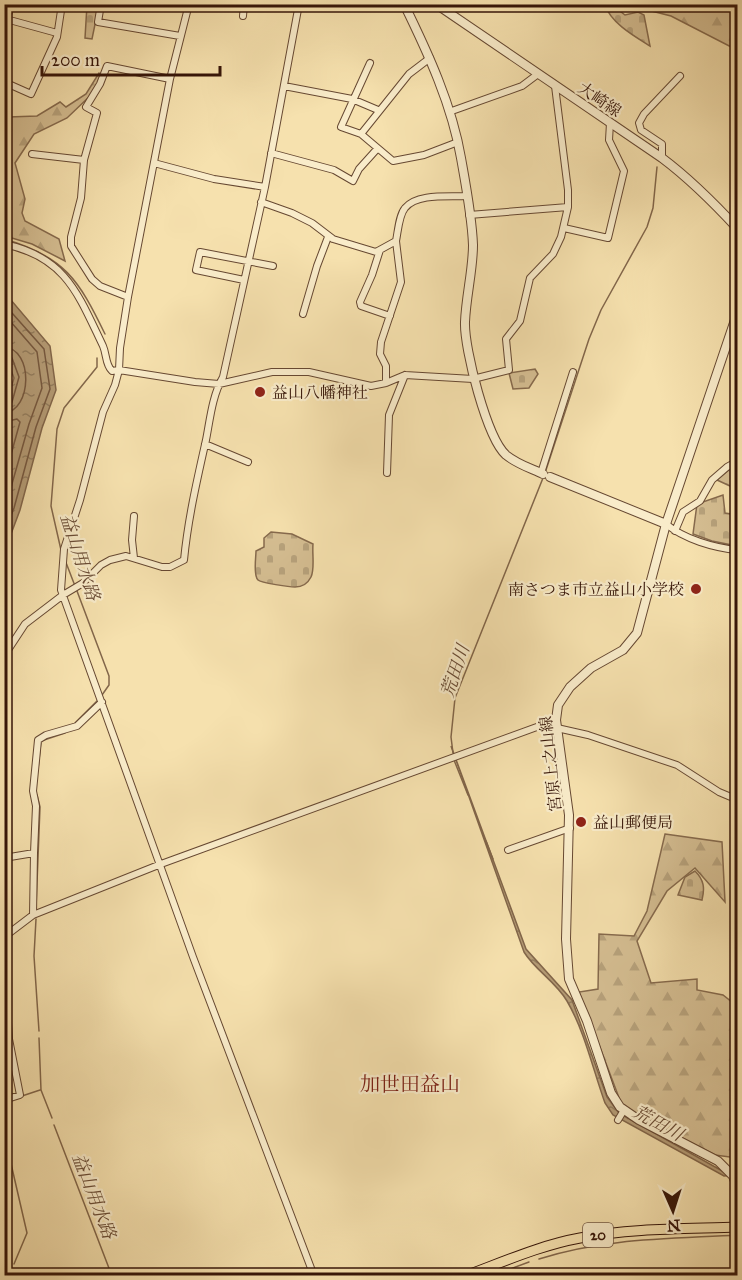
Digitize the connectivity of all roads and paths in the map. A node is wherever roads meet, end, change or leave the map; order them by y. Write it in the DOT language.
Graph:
graph roads {
  1 [pos="10,4"];
  2 [pos="62,4"];
  3 [pos="101,4"];
  4 [pos="172,4"];
  5 [pos="244,4"];
  6 [pos="300,4"];
  7 [pos="404,4"];
  8 [pos="436,4"];
  9 [pos="189,5"];
  10 [pos="243,16"];
  11 [pos="5,23"];
  12 [pos="57,33"];
  13 [pos="180,36"];
  14 [pos="430,58"];
  15 [pos="370,63"];
  16 [pos="538,74"];
  17 [pos="680,76"];
  18 [pos="170,79"];
  19 [pos="4,82"];
  20 [pos="284,86"];
  21 [pos="555,86"];
  22 [pos="352,99"];
  23 [pos="378,110"];
  24 [pos="449,112"];
  25 [pos="610,123"];
  26 [pos="361,134"];
  27 [pos="458,142"];
  28 [pos="377,148"];
  29 [pos="271,153"];
  30 [pos="32,154"];
  31 [pos="662,158"];
  32 [pos="84,160"];
  33 [pos="154,163"];
  34 [pos="265,188"];
  35 [pos="466,196"];
  36 [pos="261,202"];
  37 [pos="568,207"];
  38 [pos="469,215"];
  39 [pos="564,228"];
  40 [pos="738,229"];
  41 [pos="328,237"];
  42 [pos="396,241"];
  43 [pos="4,243"];
  44 [pos="380,250"];
  45 [pos="248,261"];
  46 [pos="273,266"];
  47 [pos="244,280"];
  48 [pos="128,297"];
  49 [pos="738,311"];
  50 [pos="303,314"];
  51 [pos="390,316"];
  52 [pos="119,370"];
  53 [pos="573,372"];
  54 [pos="405,375"];
  55 [pos="473,379"];
  56 [pos="386,383"];
  57 [pos="219,384"];
  58 [pos="205,444"];
  59 [pos="738,460"];
  60 [pos="248,462"];
  61 [pos="387,473"];
  62 [pos="544,474"];
  63 [pos="134,516"];
  64 [pos="666,524"];
  65 [pos="675,531"];
  66 [pos="738,550"];
  67 [pos="134,558"];
  68 [pos="63,595"];
  69 [pos="4,656"];
  70 [pos="102,702"];
  71 [pos="556,724"];
  72 [pos="738,800"];
  73 [pos="570,828"];
  74 [pos="508,850"];
  75 [pos="34,853"];
  76 [pos="4,858"];
  77 [pos="161,864"];
  78 [pos="33,915"];
  79 [pos="4,937"];
  80 [pos="4,959"];
  81 [pos="7,1039"];
  82 [pos="4,1100"];
  83 [pos="624,1110"];
  84 [pos="618,1120"];
  85 [pos="737,1186"];
  86 [pos="738,1227"];
  87 [pos="315,1275"];
  88 [pos="465,1275"];
  1 -- 11 [label="street"];
  2 -- 12 [label="street"];
  3 -- 13 [label="street"];
  4 -- 9 [label="street"];
  5 -- 10 [label="street"];
  6 -- 20 [label="street"];
  7 -- 14 [label="street"];
  8 -- 16 [label="street, 大崎線"];
  9 -- 13 [label="street"];
  11 -- 12 [label="street"];
  12 -- 19 [label="street"];
  13 -- 18 [label="street"];
  14 -- 23 [label="street"];
  14 -- 24 [label="street"];
  15 -- 22 [label="street"];
  16 -- 21 [label="street, 大崎線"];
  16 -- 24 [label="street"];
  17 -- 31 [label="street"];
  18 -- 32 [label="street"];
  18 -- 33 [label="street"];
  20 -- 22 [label="street"];
  20 -- 29 [label="street"];
  21 -- 25 [label="street, 大崎線"];
  21 -- 37 [label="street"];
  22 -- 23 [label="street"];
  22 -- 26 [label="street"];
  23 -- 26 [label="street"];
  24 -- 27 [label="street"];
  25 -- 31 [label="street, 大崎線"];
  25 -- 39 [label="street"];
  26 -- 28 [label="street"];
  27 -- 28 [label="street"];
  27 -- 35 [label="street"];
  28 -- 29 [label="street"];
  29 -- 34 [label="street"];
  30 -- 32 [label="street"];
  31 -- 40 [label="street, 大崎線"];
  32 -- 48 [label="street"];
  33 -- 34 [label="street"];
  33 -- 48 [label="street"];
  34 -- 36 [label="street"];
  35 -- 38 [label="street"];
  35 -- 42 [label="street"];
  36 -- 41 [label="street"];
  36 -- 45 [label="street"];
  37 -- 38 [label="street"];
  37 -- 39 [label="street"];
  38 -- 55 [label="street"];
  39 -- 55 [label="street"];
  41 -- 44 [label="street"];
  41 -- 50 [label="street"];
  42 -- 44 [label="street"];
  42 -- 51 [label="street"];
  43 -- 52 [label="street"];
  44 -- 51 [label="street"];
  45 -- 46 [label="street"];
  45 -- 47 [label="street"];
  45 -- 47 [label="street"];
  47 -- 57 [label="street"];
  48 -- 52 [label="street"];
  49 -- 64 [label="street, 宮原上之山線"];
  51 -- 56 [label="street"];
  52 -- 57 [label="street"];
  52 -- 68 [label="street"];
  53 -- 62 [label="street"];
  54 -- 55 [label="street"];
  54 -- 56 [label="street"];
  54 -- 61 [label="street"];
  55 -- 62 [label="street"];
  56 -- 57 [label="street"];
  57 -- 58 [label="street"];
  58 -- 60 [label="street"];
  58 -- 67 [label="street"];
  59 -- 65 [label="street"];
  62 -- 64 [label="street"];
  63 -- 67 [label="street"];
  64 -- 65 [label="street"];
  64 -- 71 [label="street, 宮原上之山線"];
  65 -- 66 [label="street"];
  67 -- 68 [label="street"];
  68 -- 69 [label="street"];
  68 -- 70 [label="street"];
  70 -- 75 [label="street"];
  70 -- 77 [label="street"];
  71 -- 72 [label="street"];
  71 -- 73 [label="street, 宮原上之山線"];
  71 -- 77 [label="street"];
  73 -- 74 [label="street"];
  73 -- 83 [label="street, 宮原上之山線"];
  75 -- 76 [label="street"];
  75 -- 78 [label="street"];
  77 -- 78 [label="street"];
  77 -- 87 [label="street"];
  78 -- 79 [label="street"];
  80 -- 81 [label="street"];
  81 -- 82 [label="street"];
  83 -- 84 [label="street"];
  83 -- 85 [label="street"];
  86 -- 88 [label="main road, 20"];
}
